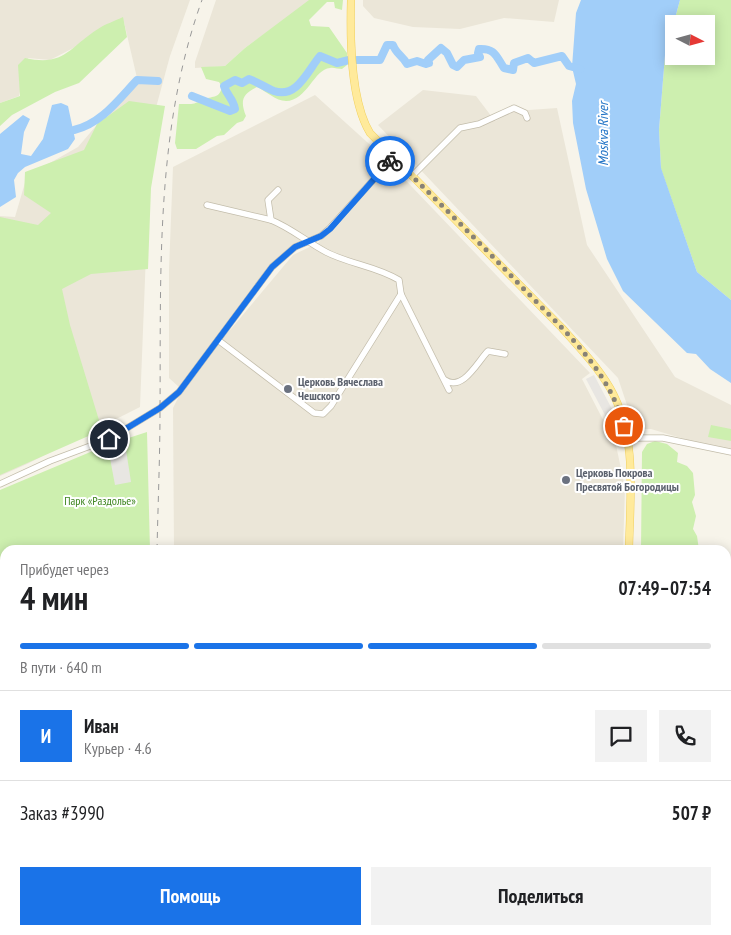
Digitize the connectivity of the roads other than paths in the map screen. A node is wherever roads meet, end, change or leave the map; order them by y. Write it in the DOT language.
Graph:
graph roads {
  1 [pos="350,0"];
  2 [pos="527,118"];
  3 [pos="393,158"];
  4 [pos="412,176"];
  5 [pos="278,190"];
  6 [pos="207,205"];
  7 [pos="272,220"];
  8 [pos="308,241"];
  9 [pos="401,294"];
  10 [pos="218,340"];
  11 [pos="505,354"];
  12 [pos="444,379"];
  13 [pos="449,390"];
  14 [pos="627,438"];
  15 [pos="731,452"];
  16 [pos="0,484"];
  17 [pos="628,545"];
  1 -- 3 [label="main road"];
  2 -- 4 [label="street"];
  3 -- 4 [label="main road"];
  3 -- 8 [label="street"];
  4 -- 14 [label="main road"];
  5 -- 7 [label="street"];
  6 -- 7 [label="street"];
  7 -- 8 [label="street"];
  8 -- 9 [label="street"];
  8 -- 10 [label="street"];
  9 -- 10 [label="street"];
  9 -- 12 [label="street"];
  10 -- 16 [label="street"];
  11 -- 12 [label="street"];
  12 -- 13 [label="street"];
  14 -- 15 [label="street"];
  14 -- 17 [label="main road"];
}
